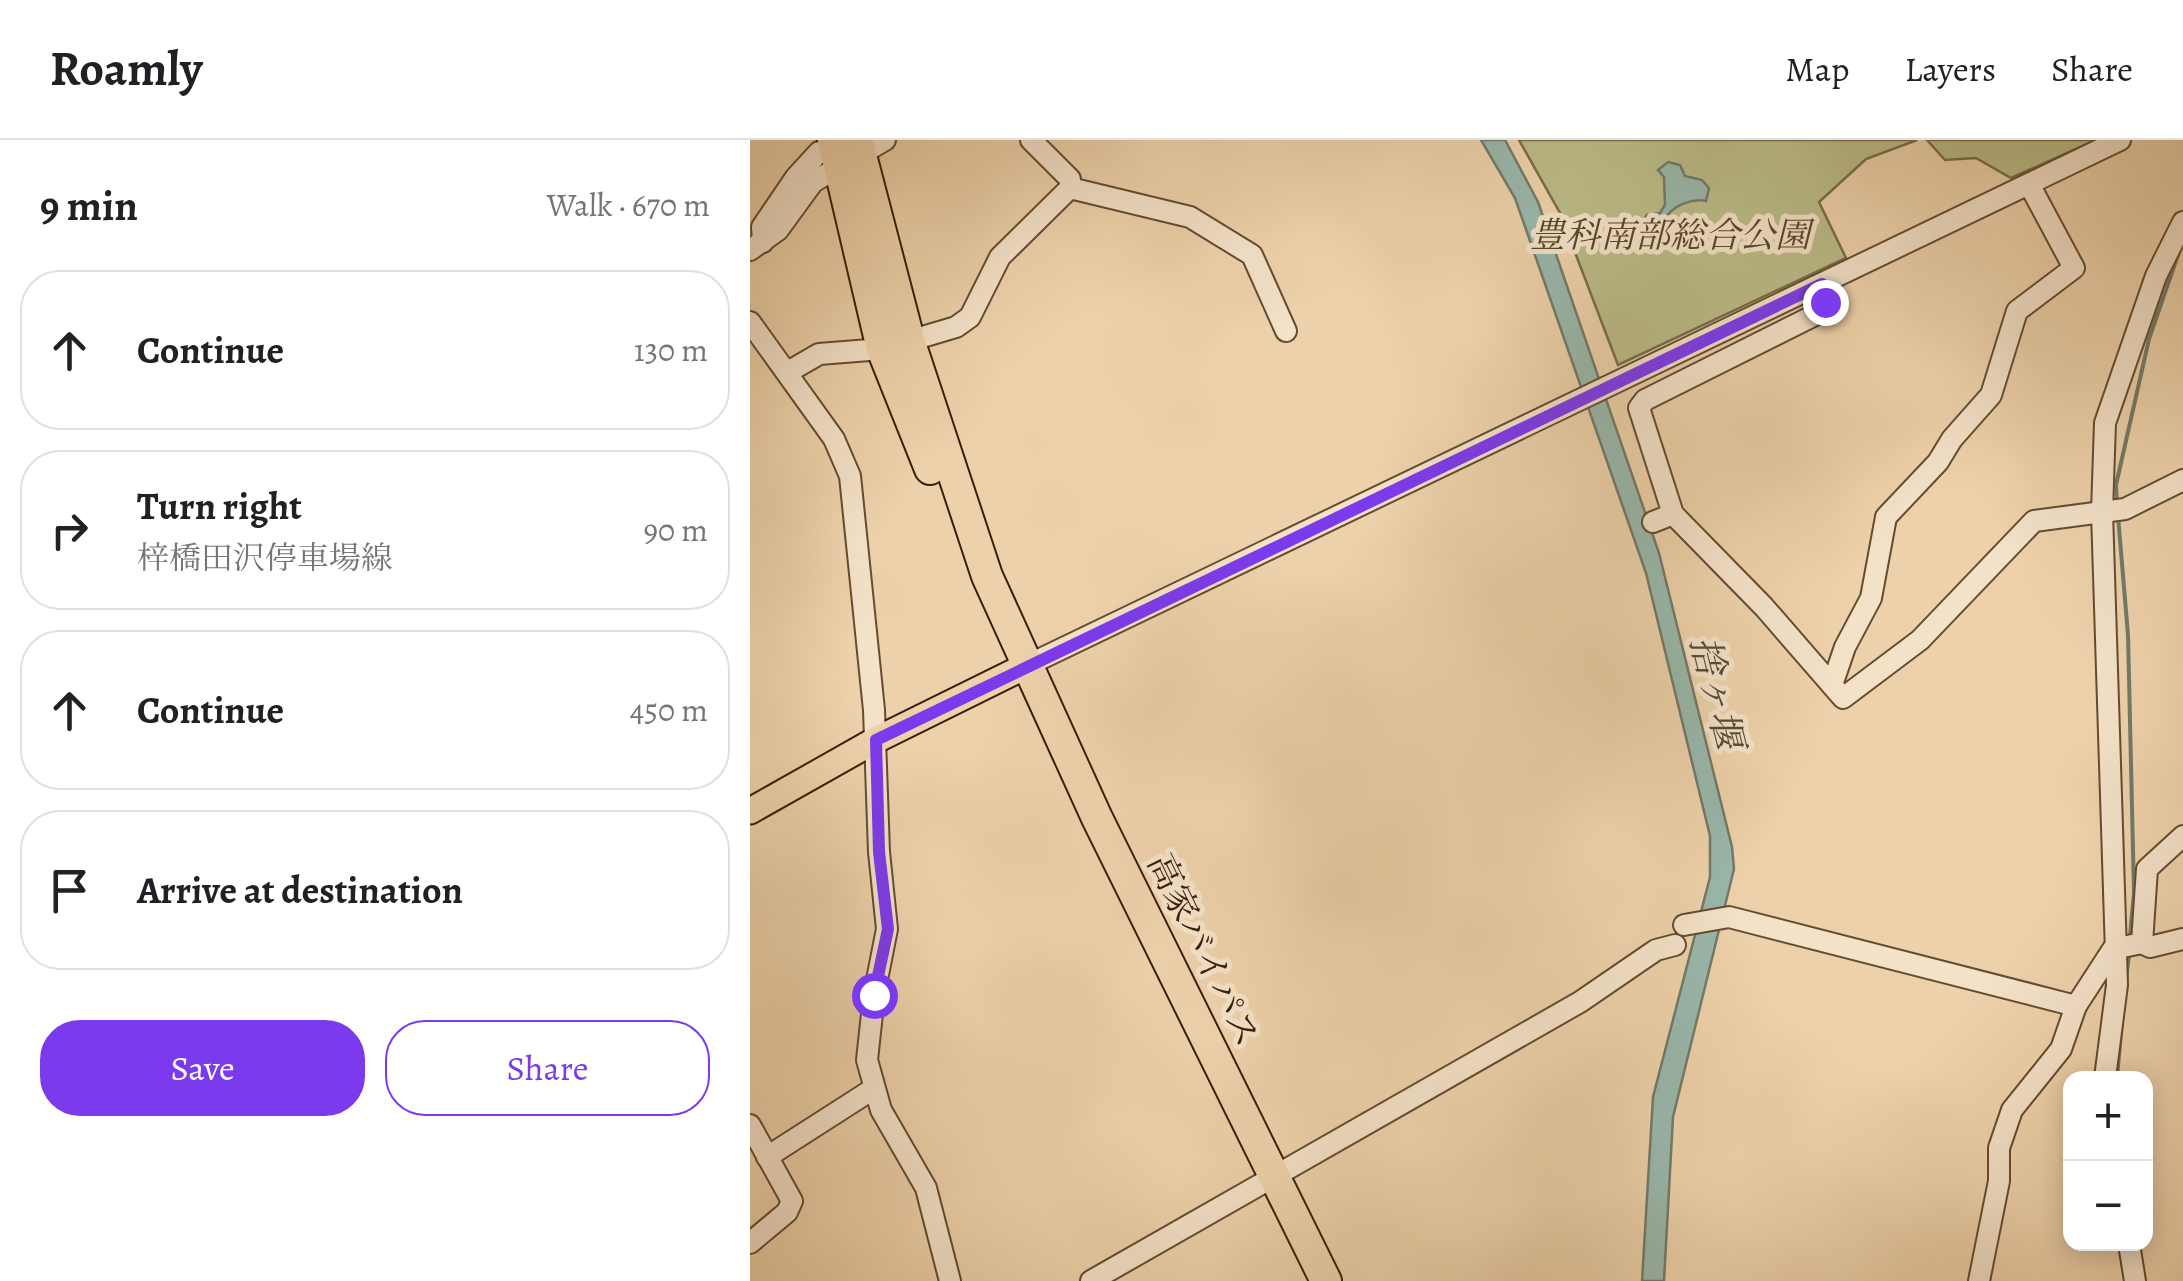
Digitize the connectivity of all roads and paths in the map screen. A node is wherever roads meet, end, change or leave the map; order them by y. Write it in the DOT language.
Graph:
graph roads {
  1 [pos="1031,140"];
  2 [pos="2120,140"];
  3 [pos="849,149"];
  4 [pos="2029,184"];
  5 [pos="1070,188"];
  6 [pos="2183,222"];
  7 [pos="757,246"];
  8 [pos="1822,284"];
  9 [pos="750,322"];
  10 [pos="1286,331"];
  11 [pos="896,346"];
  12 [pos="788,372"];
  13 [pos="2183,480"];
  14 [pos="2102,512"];
  15 [pos="1024,657"];
  16 [pos="1832,686"];
  17 [pos="876,740"];
  18 [pos="750,811"];
  19 [pos="2183,836"];
  20 [pos="2183,939"];
  21 [pos="2142,942"];
  22 [pos="2114,949"];
  23 [pos="2076,1006"];
  24 [pos="2106,1071"];
  25 [pos="873,1090"];
  26 [pos="750,1125"];
  27 [pos="767,1156"];
  28 [pos="1276,1178"];
  29 [pos="750,1244"];
  30 [pos="2130,1251"];
  31 [pos="950,1281"];
  32 [pos="1091,1281"];
  33 [pos="1326,1281"];
  34 [pos="1978,1281"];
  35 [pos="2135,1281"];
  1 -- 5 [label="street"];
  2 -- 4 [label="street"];
  3 -- 7 [label="street"];
  3 -- 11 [label="highway, 高家バイパス"];
  4 -- 8 [label="street"];
  4 -- 16 [label="street"];
  5 -- 10 [label="street"];
  5 -- 11 [label="street"];
  6 -- 14 [label="street"];
  8 -- 15 [label="street"];
  8 -- 16 [label="street"];
  9 -- 12 [label="street"];
  11 -- 12 [label="street"];
  11 -- 15 [label="highway, 高家バイパス"];
  12 -- 17 [label="street"];
  13 -- 14 [label="street"];
  14 -- 16 [label="street"];
  14 -- 22 [label="street"];
  15 -- 17 [label="main road"];
  15 -- 28 [label="highway, 高家バイパス"];
  17 -- 18 [label="main road"];
  17 -- 25 [label="street"];
  19 -- 21 [label="street"];
  20 -- 21 [label="street"];
  21 -- 22 [label="street"];
  22 -- 23 [label="street"];
  22 -- 24 [label="street"];
  23 -- 28 [label="street"];
  23 -- 34 [label="street"];
  25 -- 27 [label="street"];
  25 -- 31 [label="street"];
  26 -- 27 [label="street"];
  27 -- 29 [label="street"];
  28 -- 32 [label="street"];
  28 -- 33 [label="highway, 高家バイパス"];
  30 -- 35 [label="street"];
}
